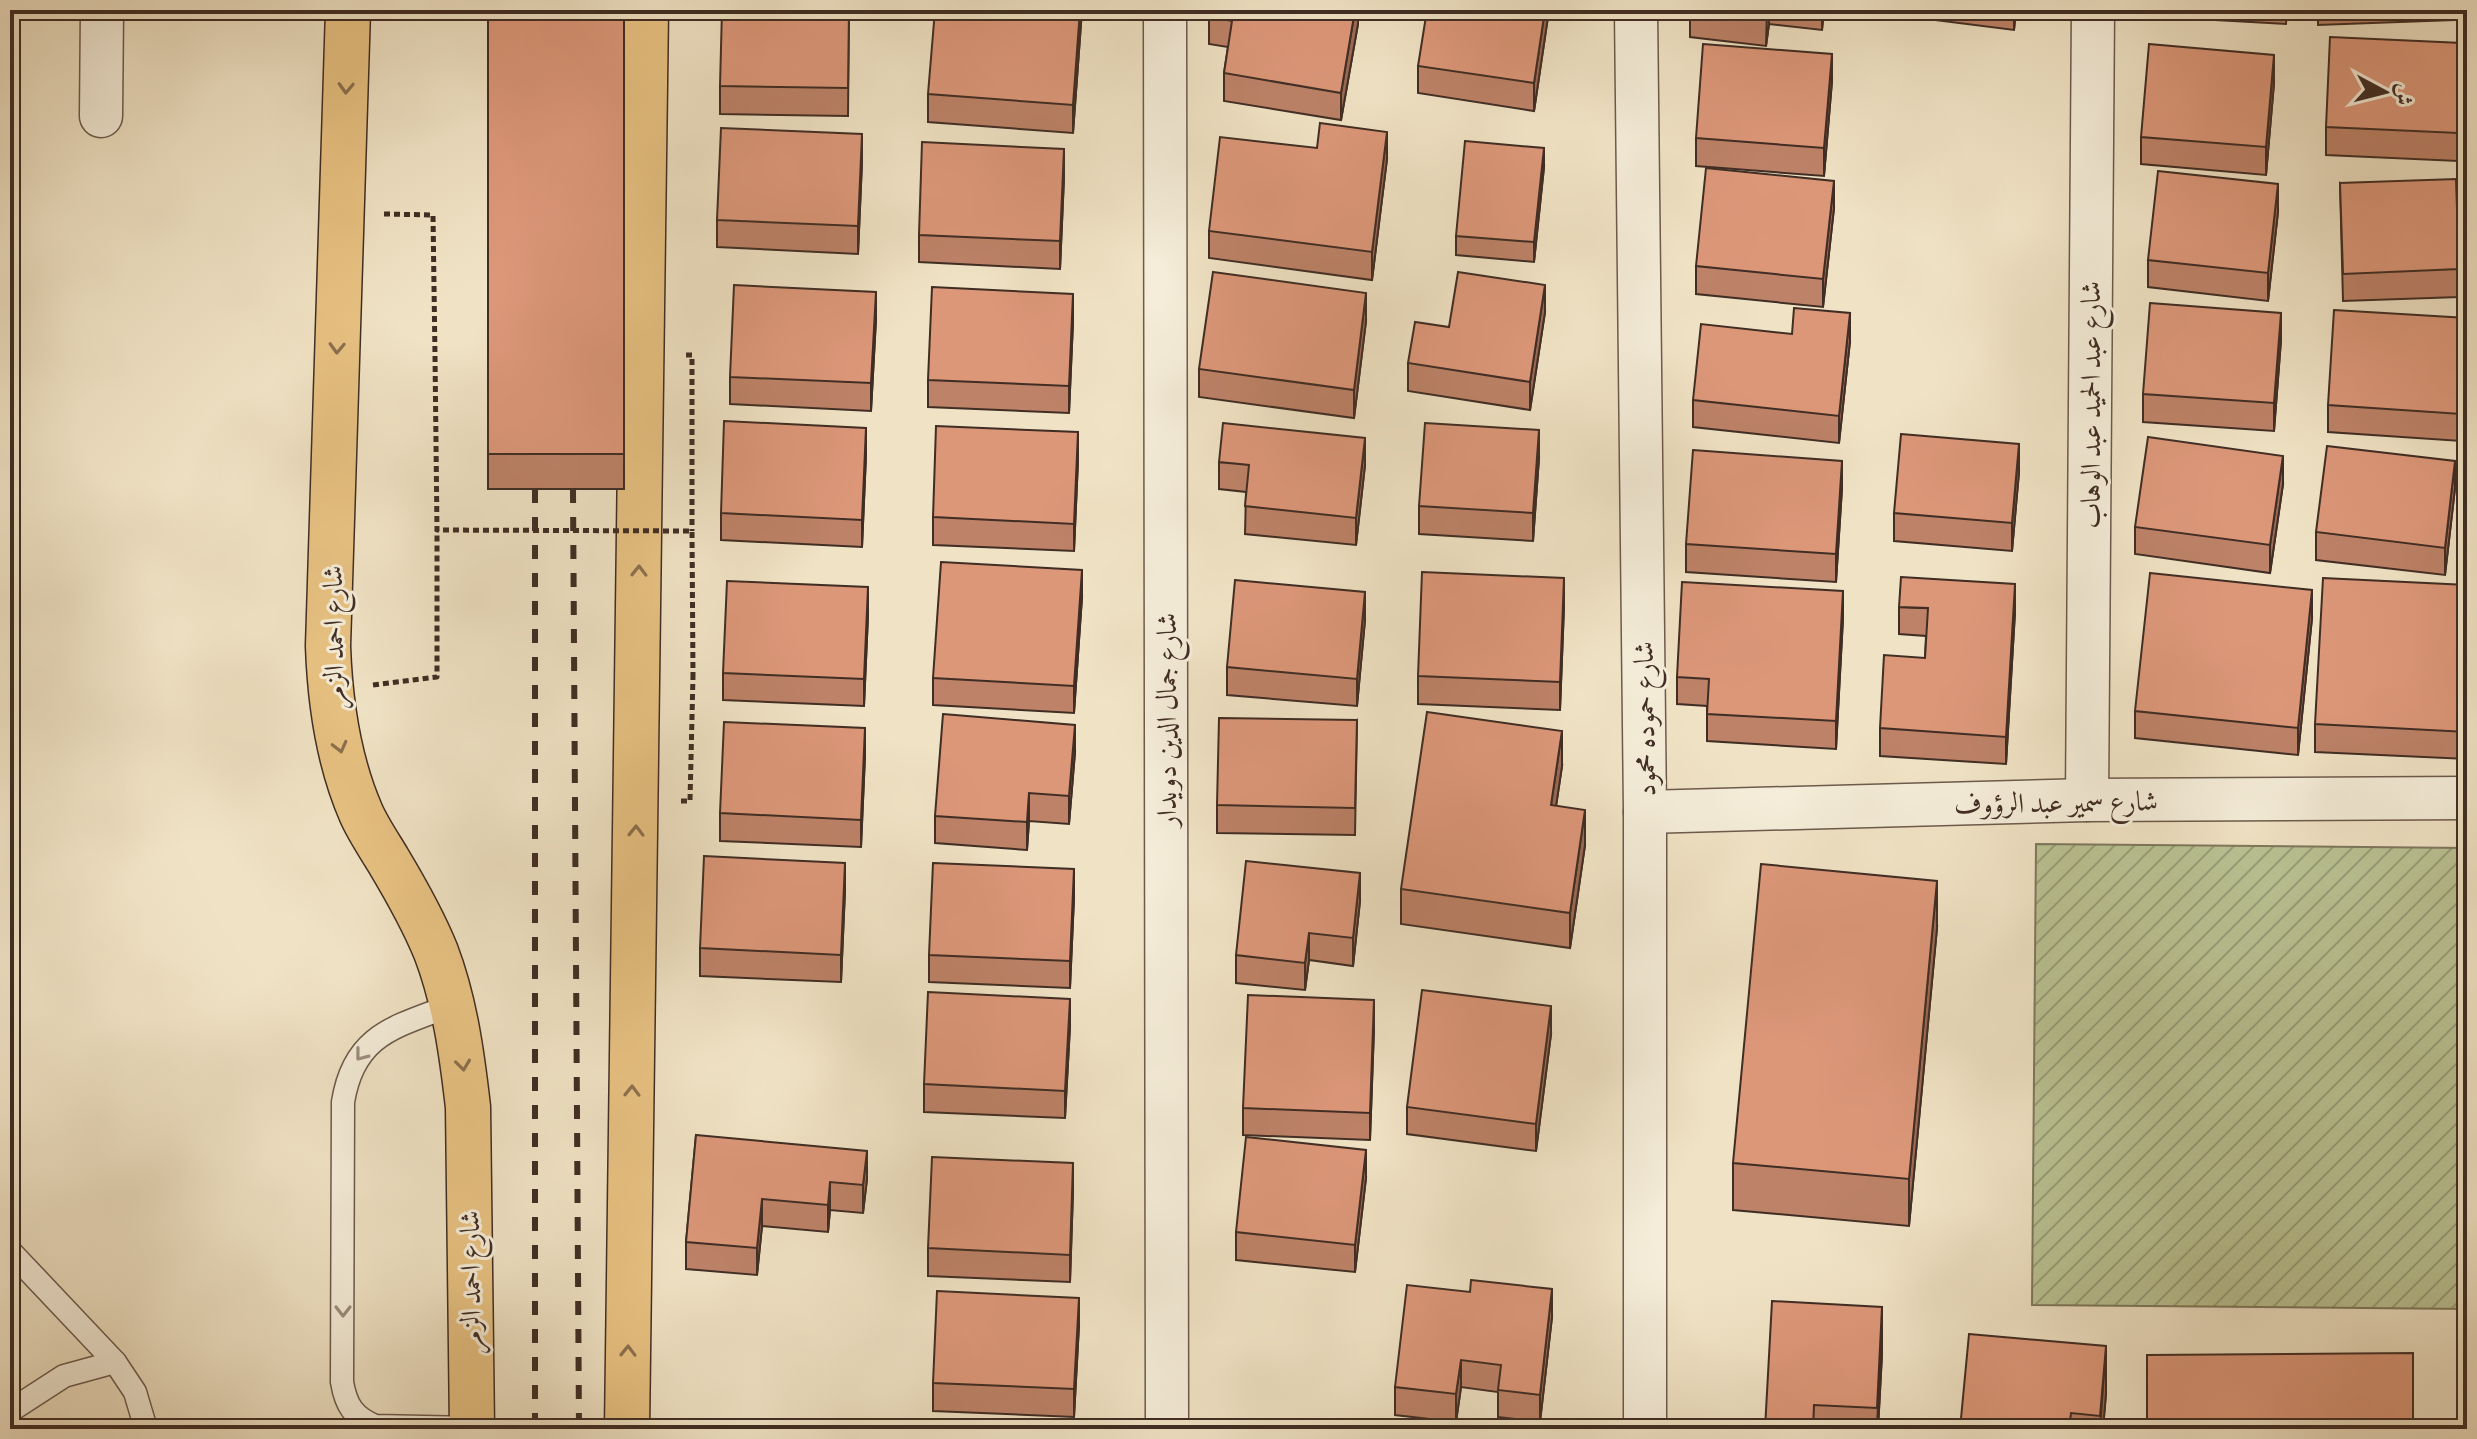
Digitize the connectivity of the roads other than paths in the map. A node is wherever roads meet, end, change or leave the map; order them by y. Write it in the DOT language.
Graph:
graph roads {
  1 [pos="102,10"];
  2 [pos="348,10"];
  3 [pos="646,10"];
  4 [pos="1165,10"];
  5 [pos="1636,10"];
  6 [pos="2093,10"];
  7 [pos="101,116"];
  8 [pos="2467,798"];
  9 [pos="2087,800"];
  10 [pos="1645,812"];
  11 [pos="452,1005"];
  12 [pos="10,1251"];
  13 [pos="115,1362"];
  14 [pos="10,1411"];
  15 [pos="472,1428"];
  16 [pos="146,1429"];
  17 [pos="627,1429"];
  18 [pos="1167,1429"];
  19 [pos="1645,1429"];
  1 -- 7 [label="street"];
  2 -- 11 [label="main road, شارع احمد الزمر, one-way"];
  17 -- 3 [label="main road, one-way"];
  4 -- 18 [label="street, شارع جمال الدين دويدار"];
  5 -- 10 [label="street, شارع حموده محمود"];
  6 -- 9 [label="street, شارع عبد الحميد عبد الوهاب"];
  8 -- 9 [label="street, شارع سمير عبد الرؤوف"];
  9 -- 10 [label="street, شارع سمير عبد الرؤوف"];
  10 -- 19 [label="street, شارع حموده محمود"];
  11 -- 15 [label="main road, شارع احمد الزمر, one-way"];
  11 -- 15 [label="lane, one-way"];
  12 -- 13 [label="lane"];
  13 -- 14 [label="lane"];
  13 -- 16 [label="lane"];
}
